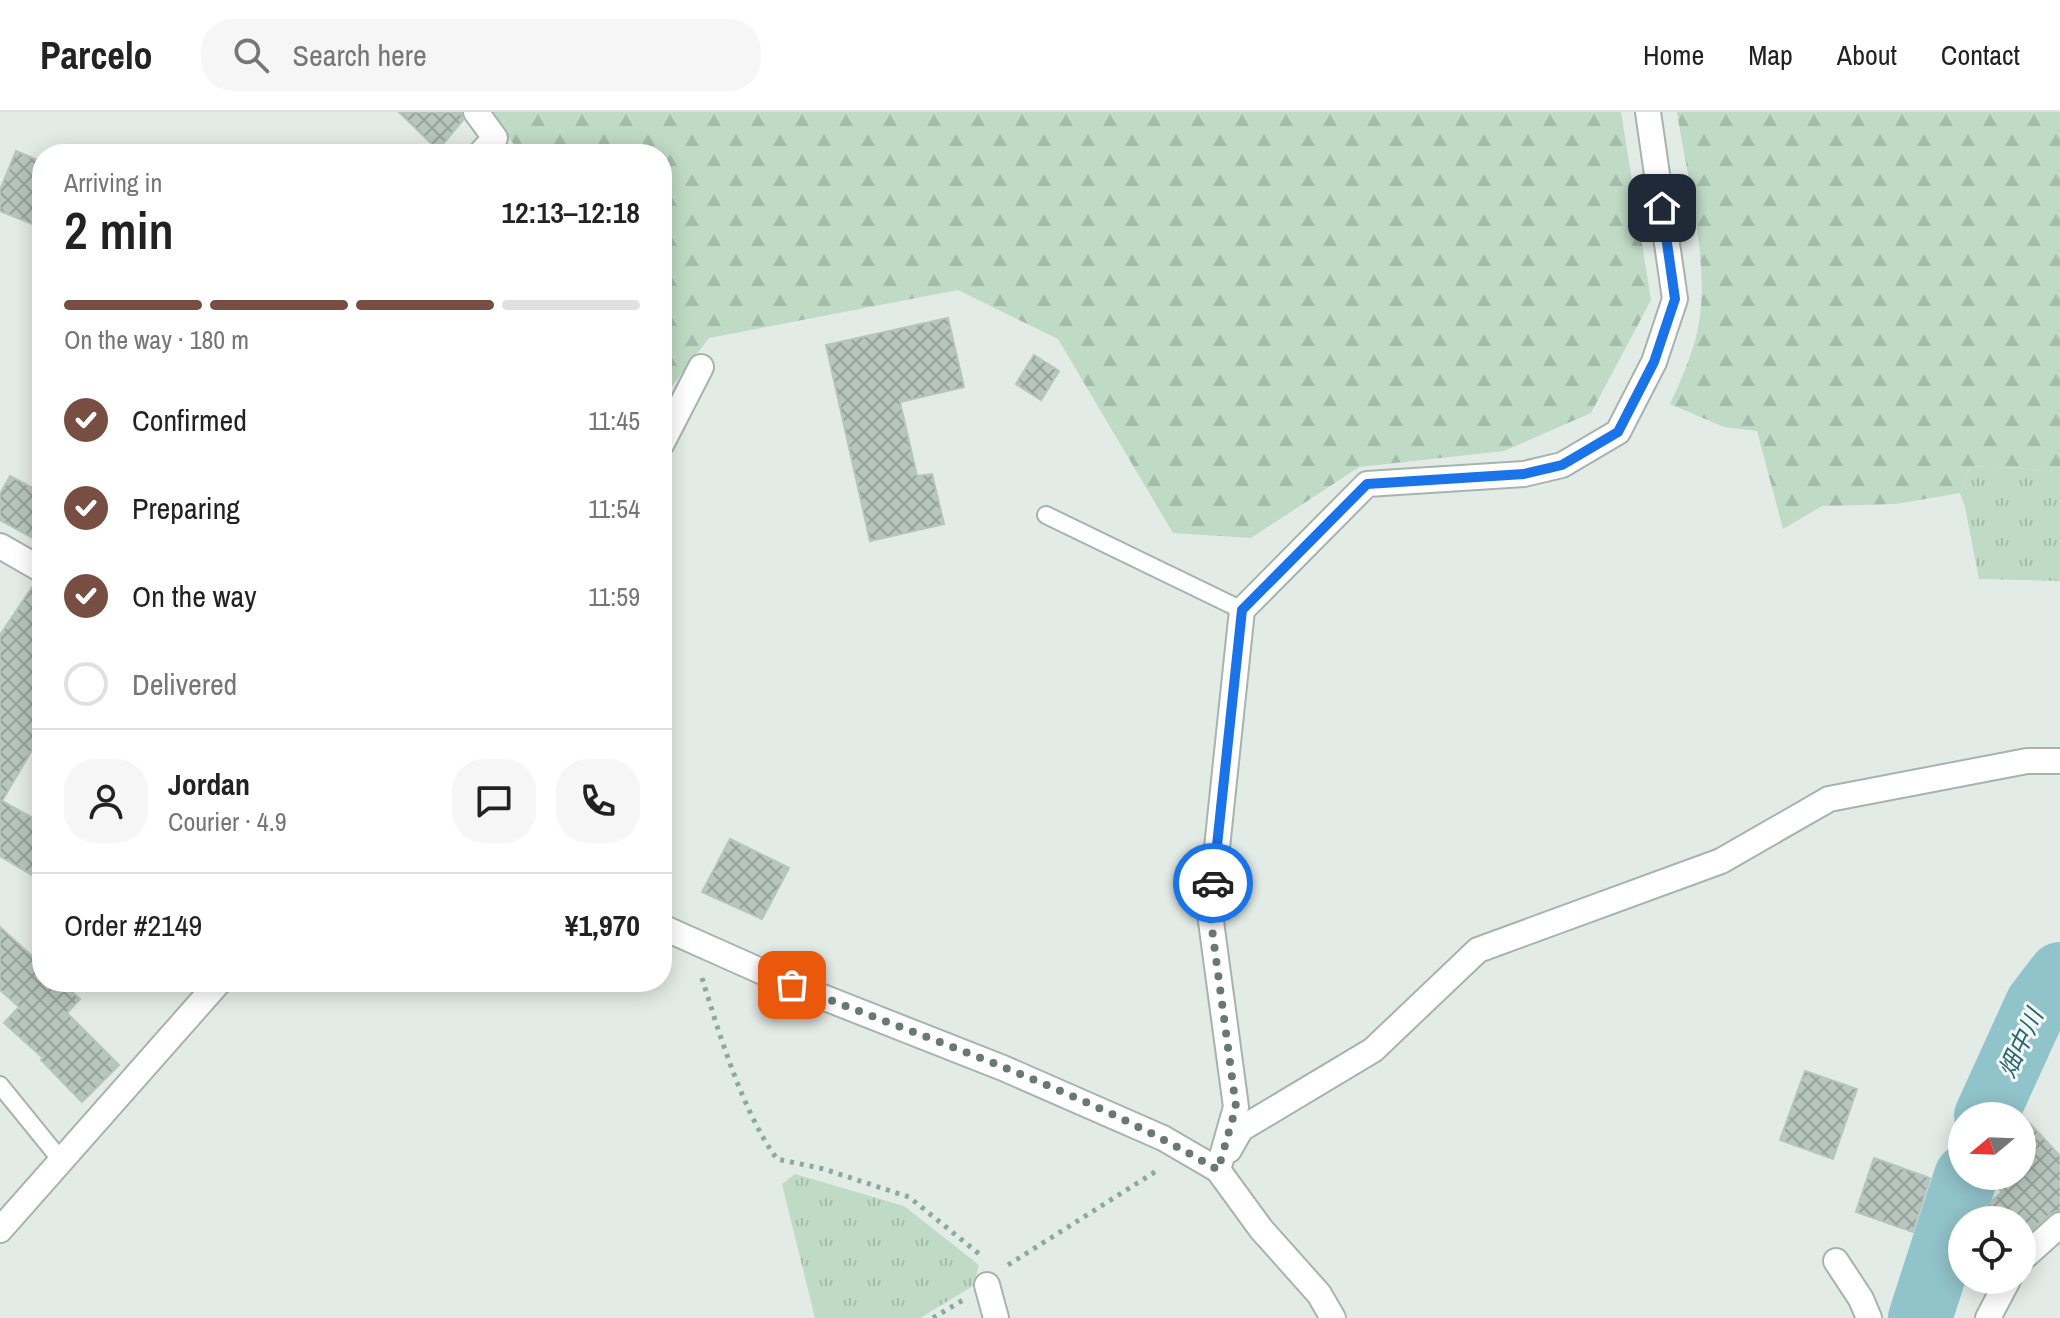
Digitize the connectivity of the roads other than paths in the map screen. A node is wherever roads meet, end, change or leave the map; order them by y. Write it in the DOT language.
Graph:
graph roads {
  1 [pos="476,112"];
  2 [pos="1648,112"];
  3 [pos="489,144"];
  4 [pos="701,367"];
  5 [pos="672,424"];
  6 [pos="1046,515"];
  7 [pos="0,546"];
  8 [pos="32,564"];
  9 [pos="1242,610"];
  10 [pos="2060,761"];
  11 [pos="672,932"];
  12 [pos="210,992"];
  13 [pos="0,1085"];
  14 [pos="60,1159"];
  15 [pos="1218,1170"];
  16 [pos="2060,1225"];
  17 [pos="0,1230"];
  18 [pos="2036,1246"];
  19 [pos="1836,1261"];
  20 [pos="993,1278"];
  21 [pos="2001,1294"];
  22 [pos="996,1318"];
  23 [pos="1333,1318"];
  24 [pos="1869,1318"];
  25 [pos="1988,1318"];
  1 -- 3 [label="street"];
  2 -- 9 [label="street"];
  4 -- 5 [label="street"];
  6 -- 9 [label="lane"];
  7 -- 8 [label="street"];
  9 -- 15 [label="street"];
  10 -- 15 [label="street"];
  11 -- 15 [label="street"];
  12 -- 14 [label="street"];
  13 -- 14 [label="lane"];
  14 -- 17 [label="street"];
  15 -- 23 [label="street"];
  16 -- 18 [label="street"];
  19 -- 24 [label="street"];
  20 -- 22 [label="street"];
  21 -- 25 [label="street"];
}
